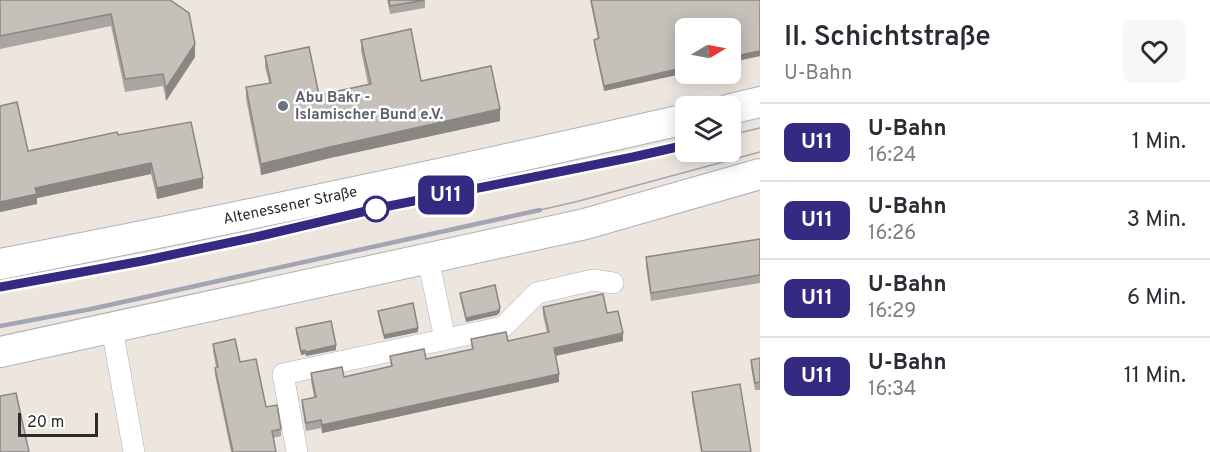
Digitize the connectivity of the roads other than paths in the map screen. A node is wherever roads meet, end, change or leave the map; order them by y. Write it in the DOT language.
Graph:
graph roads {
  1 [pos="760,102"];
  2 [pos="741,106"];
  3 [pos="675,121"];
  4 [pos="760,174"];
  5 [pos="428,259"];
  6 [pos="0,264"];
  7 [pos="613,283"];
  8 [pos="112,328"];
  9 [pos="445,339"];
  10 [pos="0,352"];
  11 [pos="134,452"];
  12 [pos="297,452"];
  1 -- 2 [label="main road"];
  3 -- 6 [label="main road, Altenessener Straße"];
  4 -- 5 [label="main road"];
  5 -- 8 [label="main road"];
  5 -- 9 [label="street"];
  7 -- 9 [label="street"];
  8 -- 10 [label="main road"];
  8 -- 11 [label="street"];
  9 -- 12 [label="street"];
}
